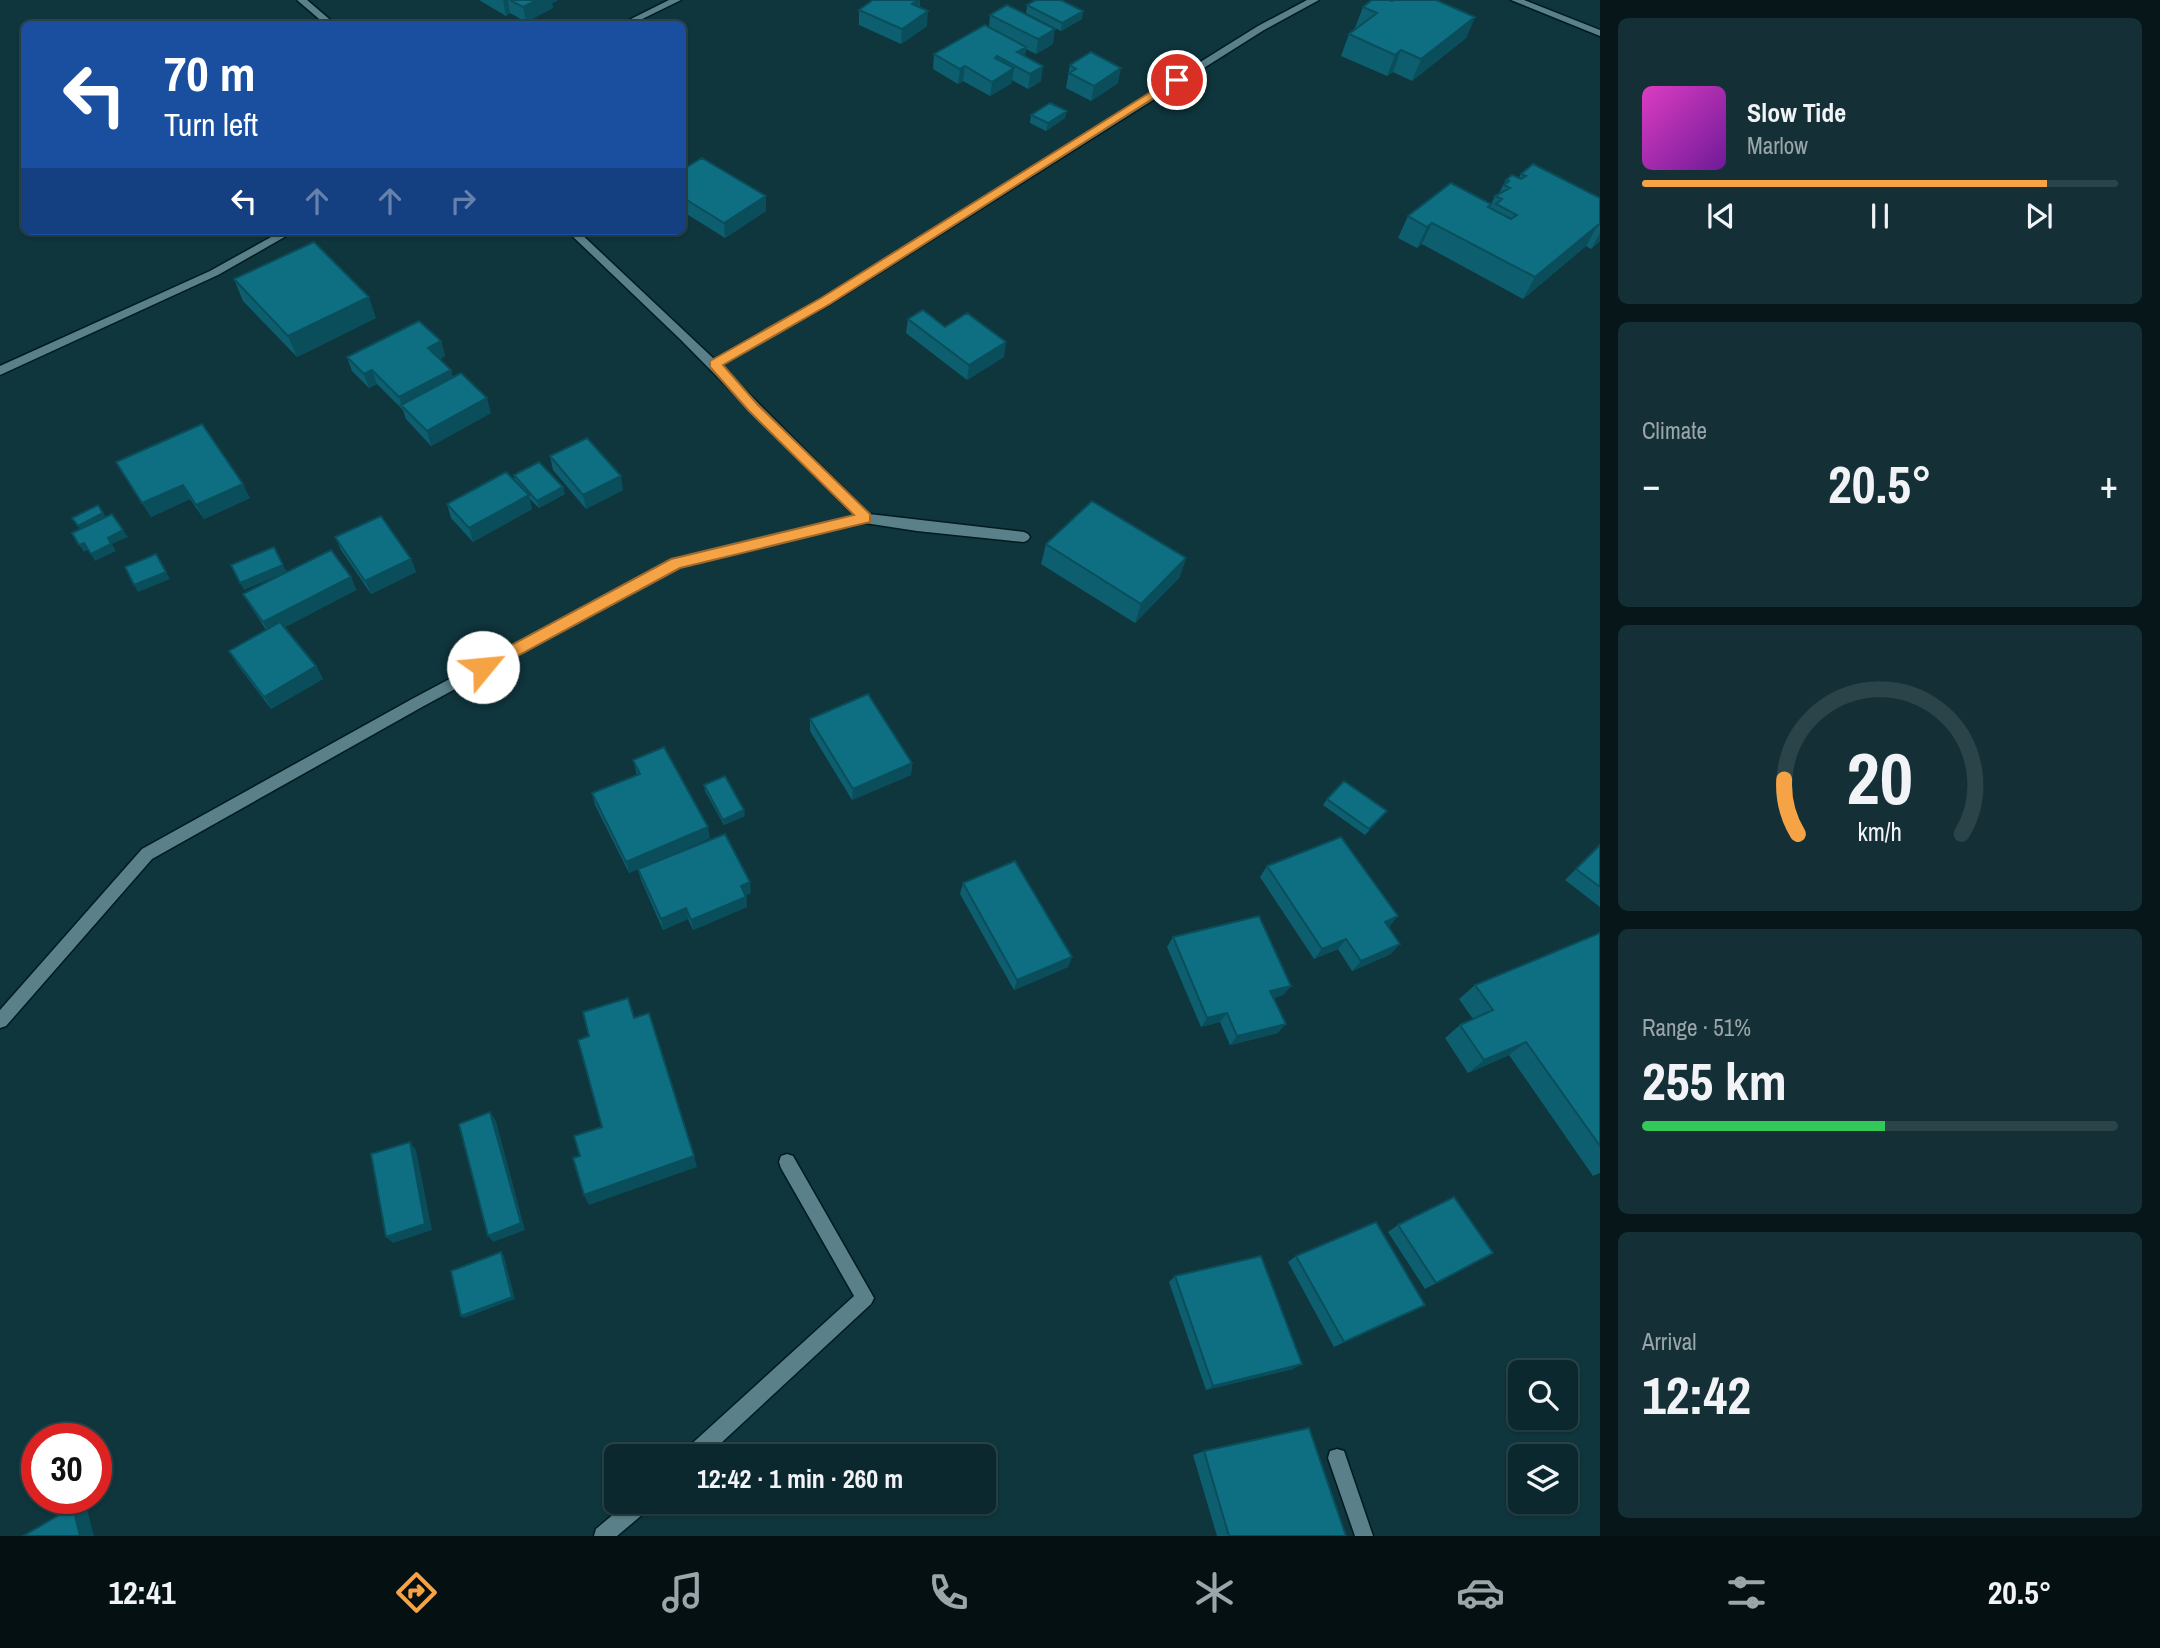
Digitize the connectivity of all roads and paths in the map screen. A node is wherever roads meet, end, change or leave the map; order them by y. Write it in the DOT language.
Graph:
graph roads {
  1 [pos="302,0"];
  2 [pos="676,0"];
  3 [pos="1314,0"];
  4 [pos="1516,0"];
  5 [pos="326,21"];
  6 [pos="632,21"];
  7 [pos="1600,33"];
  8 [pos="283,235"];
  9 [pos="576,235"];
  10 [pos="714,364"];
  11 [pos="0,371"];
  12 [pos="865,518"];
  13 [pos="1024,537"];
  14 [pos="0,1021"];
  15 [pos="787,1163"];
  16 [pos="706,1444"];
  17 [pos="1337,1458"];
  18 [pos="628,1514"];
  19 [pos="603,1536"];
  20 [pos="1364,1536"];
  1 -- 5 [label="street"];
  2 -- 6 [label="street"];
  3 -- 10 [label="street"];
  4 -- 7 [label="street"];
  8 -- 11 [label="street"];
  9 -- 10 [label="street"];
  10 -- 12 [label="street"];
  12 -- 13 [label="street"];
  12 -- 14 [label="street"];
  15 -- 16 [label="street"];
  17 -- 20 [label="street"];
  18 -- 19 [label="street"];
}
